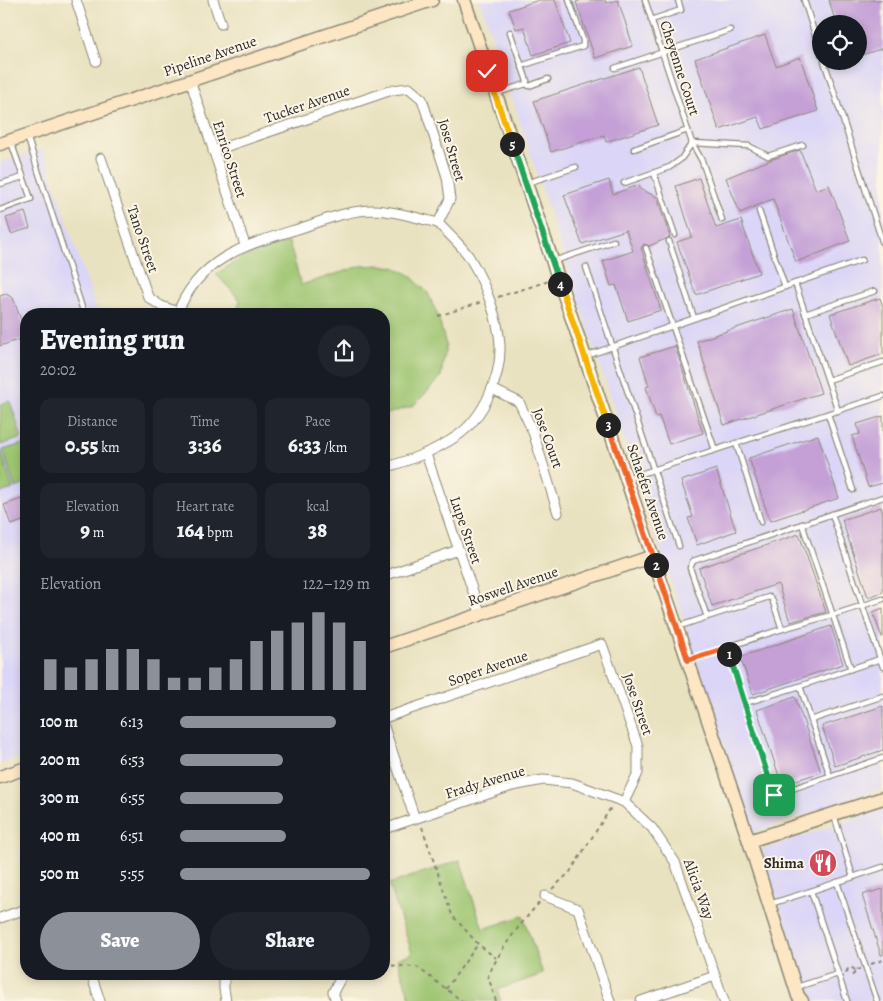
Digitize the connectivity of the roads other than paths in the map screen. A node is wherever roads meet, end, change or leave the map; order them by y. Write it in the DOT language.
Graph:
graph roads {
  1 [pos="76,0"];
  2 [pos="213,0"];
  3 [pos="432,0"];
  4 [pos="464,0"];
  5 [pos="569,0"];
  6 [pos="645,0"];
  7 [pos="678,0"];
  8 [pos="804,0"];
  9 [pos="651,20"];
  10 [pos="221,24"];
  11 [pos="812,25"];
  12 [pos="730,30"];
  13 [pos="510,32"];
  14 [pos="662,53"];
  15 [pos="96,61"];
  16 [pos="522,66"];
  17 [pos="615,68"];
  18 [pos="827,70"];
  19 [pos="548,79"];
  20 [pos="190,80"];
  21 [pos="526,84"];
  22 [pos="410,88"];
  23 [pos="495,94"];
  24 [pos="688,130"];
  25 [pos="27,135"];
  26 [pos="5,142"];
  27 [pos="692,143"];
  28 [pos="803,144"];
  29 [pos="634,149"];
  30 [pos="213,151"];
  31 [pos="101,158"];
  32 [pos="576,167"];
  33 [pos="654,173"];
  34 [pos="23,177"];
  35 [pos="624,183"];
  36 [pos="0,184"];
  37 [pos="526,184"];
  38 [pos="0,210"];
  39 [pos="759,211"];
  40 [pos="722,220"];
  41 [pos="438,223"];
  42 [pos="675,235"];
  43 [pos="614,241"];
  44 [pos="668,241"];
  45 [pos="883,244"];
  46 [pos="245,246"];
  47 [pos="646,248"];
  48 [pos="862,260"];
  49 [pos="552,262"];
  50 [pos="586,268"];
  51 [pos="795,283"];
  52 [pos="785,287"];
  53 [pos="875,291"];
  54 [pos="82,308"];
  55 [pos="166,308"];
  56 [pos="180,308"];
  57 [pos="805,314"];
  58 [pos="694,318"];
  59 [pos="673,326"];
  60 [pos="612,347"];
  61 [pos="585,357"];
  62 [pos="883,362"];
  63 [pos="828,380"];
  64 [pos="492,390"];
  65 [pos="883,396"];
  66 [pos="838,410"];
  67 [pos="828,414"];
  68 [pos="736,444"];
  69 [pos="715,450"];
  70 [pos="426,454"];
  71 [pos="390,466"];
  72 [pos="653,470"];
  73 [pos="626,479"];
  74 [pos="853,490"];
  75 [pos="883,497"];
  76 [pos="558,513"];
  77 [pos="832,514"];
  78 [pos="761,522"];
  79 [pos="802,524"];
  80 [pos="679,546"];
  81 [pos="458,550"];
  82 [pos="652,556"];
  83 [pos="390,574"];
  84 [pos="883,599"];
  85 [pos="863,606"];
  86 [pos="832,614"];
  87 [pos="481,615"];
  88 [pos="707,617"];
  89 [pos="677,628"];
  90 [pos="782,628"];
  91 [pos="602,644"];
  92 [pos="390,645"];
  93 [pos="727,648"];
  94 [pos="880,659"];
  95 [pos="688,660"];
  96 [pos="883,667"];
  97 [pos="851,669"];
  98 [pos="800,686"];
  99 [pos="883,696"];
  100 [pos="746,703"];
  101 [pos="390,716"];
  102 [pos="811,720"];
  103 [pos="390,744"];
  104 [pos="883,758"];
  105 [pos="20,772"];
  106 [pos="830,776"];
  107 [pos="0,777"];
  108 [pos="883,798"];
  109 [pos="624,802"];
  110 [pos="833,814"];
  111 [pos="417,818"];
  112 [pos="390,827"];
  113 [pos="749,841"];
  114 [pos="883,867"];
  115 [pos="852,877"];
  116 [pos="837,882"];
  117 [pos="811,891"];
  118 [pos="545,896"];
  119 [pos="769,904"];
  120 [pos="20,911"];
  121 [pos="0,918"];
  122 [pos="838,974"];
  123 [pos="715,976"];
  124 [pos="93,980"];
  125 [pos="224,980"];
  126 [pos="340,980"];
  127 [pos="798,997"];
  128 [pos="100,1001"];
  129 [pos="226,1001"];
  130 [pos="336,1001"];
  131 [pos="610,1001"];
  132 [pos="641,1001"];
  133 [pos="724,1001"];
  134 [pos="847,1001"];
  135 [pos="877,1001"];
  1 -- 15 [label="street"];
  2 -- 10 [label="street"];
  3 -- 20 [label="main road, Pipeline Avenue"];
  4 -- 23 [label="main road, Schaefer Avenue"];
  5 -- 16 [label="lane"];
  6 -- 9 [label="lane, Cheyenne Court"];
  7 -- 9 [label="lane"];
  8 -- 11 [label="lane"];
  9 -- 14 [label="lane, Cheyenne Court"];
  12 -- 14 [label="lane"];
  13 -- 16 [label="lane"];
  14 -- 17 [label="lane"];
  14 -- 24 [label="lane, Cheyenne Court"];
  16 -- 21 [label="lane"];
  18 -- 45 [label="lane"];
  19 -- 21 [label="lane"];
  20 -- 25 [label="main road, Pipeline Avenue"];
  20 -- 30 [label="street, Enrico Street"];
  21 -- 23 [label="lane"];
  22 -- 30 [label="street, Tucker Avenue"];
  22 -- 41 [label="street, Jose Street"];
  23 -- 37 [label="main road, Schaefer Avenue"];
  24 -- 27 [label="lane, Cheyenne Court"];
  24 -- 29 [label="lane"];
  25 -- 26 [label="main road, Pipeline Avenue"];
  25 -- 54 [label="lane"];
  26 -- 34 [label="lane"];
  27 -- 28 [label="lane"];
  27 -- 33 [label="lane"];
  27 -- 40 [label="lane, Cheyenne Court"];
  30 -- 46 [label="street, Enrico Street"];
  31 -- 55 [label="street, Tano Street"];
  32 -- 37 [label="lane"];
  33 -- 35 [label="lane"];
  33 -- 42 [label="lane"];
  34 -- 36 [label="lane"];
  34 -- 38 [label="lane"];
  37 -- 49 [label="main road, Schaefer Avenue"];
  39 -- 52 [label="lane"];
  41 -- 46 [label="street"];
  41 -- 64 [label="street"];
  43 -- 49 [label="lane"];
  44 -- 58 [label="lane"];
  46 -- 56 [label="street"];
  47 -- 59 [label="lane"];
  48 -- 51 [label="lane"];
  49 -- 61 [label="main road, Schaefer Avenue"];
  50 -- 60 [label="lane"];
  51 -- 52 [label="lane"];
  51 -- 57 [label="lane"];
  52 -- 58 [label="lane"];
  53 -- 57 [label="lane"];
  57 -- 63 [label="lane"];
  58 -- 59 [label="lane"];
  59 -- 60 [label="lane"];
  59 -- 69 [label="lane"];
  60 -- 61 [label="lane"];
  60 -- 72 [label="lane"];
  61 -- 73 [label="main road, Schaefer Avenue"];
  62 -- 63 [label="lane"];
  63 -- 66 [label="lane"];
  64 -- 70 [label="street"];
  64 -- 76 [label="street, Jose Court"];
  65 -- 66 [label="lane"];
  66 -- 67 [label="lane"];
  67 -- 68 [label="lane"];
  67 -- 74 [label="lane"];
  68 -- 69 [label="lane"];
  68 -- 78 [label="lane"];
  69 -- 72 [label="lane"];
  70 -- 71 [label="street"];
  70 -- 81 [label="street, Lupe Street"];
  72 -- 73 [label="lane"];
  72 -- 80 [label="lane"];
  73 -- 82 [label="main road, Schaefer Avenue"];
  75 -- 77 [label="lane"];
  77 -- 79 [label="lane"];
  77 -- 85 [label="lane"];
  79 -- 86 [label="lane"];
  79 -- 88 [label="lane"];
  81 -- 83 [label="street"];
  81 -- 87 [label="street, Lupe Street"];
  82 -- 87 [label="main road, Roswell Avenue"];
  82 -- 89 [label="main road, Schaefer Avenue"];
  84 -- 85 [label="lane"];
  85 -- 86 [label="lane"];
  85 -- 94 [label="lane"];
  86 -- 90 [label="lane"];
  86 -- 97 [label="lane"];
  87 -- 92 [label="main road, Roswell Avenue"];
  88 -- 89 [label="lane"];
  88 -- 90 [label="lane"];
  89 -- 95 [label="main road, Schaefer Avenue"];
  90 -- 93 [label="lane"];
  91 -- 101 [label="street, Soper Avenue"];
  91 -- 109 [label="street, Jose Street"];
  93 -- 95 [label="lane"];
  93 -- 100 [label="lane"];
  94 -- 96 [label="lane"];
  94 -- 97 [label="lane"];
  95 -- 113 [label="main road, Schaefer Avenue"];
  97 -- 98 [label="lane"];
  98 -- 100 [label="lane"];
  98 -- 102 [label="lane"];
  99 -- 102 [label="lane"];
  100 -- 106 [label="lane"];
  102 -- 106 [label="lane"];
  103 -- 111 [label="street"];
  104 -- 106 [label="lane"];
  105 -- 107 [label="main road"];
  108 -- 110 [label="main road"];
  109 -- 111 [label="street, Frady Avenue"];
  109 -- 123 [label="street, Alicia Way"];
  110 -- 113 [label="main road"];
  110 -- 115 [label="lane"];
  111 -- 112 [label="street, Frady Avenue"];
  113 -- 119 [label="main road, Schaefer Avenue"];
  114 -- 115 [label="lane"];
  115 -- 116 [label="lane"];
  116 -- 117 [label="lane"];
  116 -- 135 [label="lane"];
  117 -- 119 [label="lane"];
  117 -- 122 [label="lane"];
  118 -- 131 [label="street"];
  119 -- 127 [label="main road, Schaefer Avenue"];
  120 -- 121 [label="street"];
  122 -- 127 [label="lane"];
  122 -- 134 [label="lane"];
  123 -- 132 [label="street"];
  123 -- 133 [label="street, Alicia Way"];
  124 -- 128 [label="street"];
  125 -- 129 [label="street"];
  126 -- 130 [label="street"];
}
